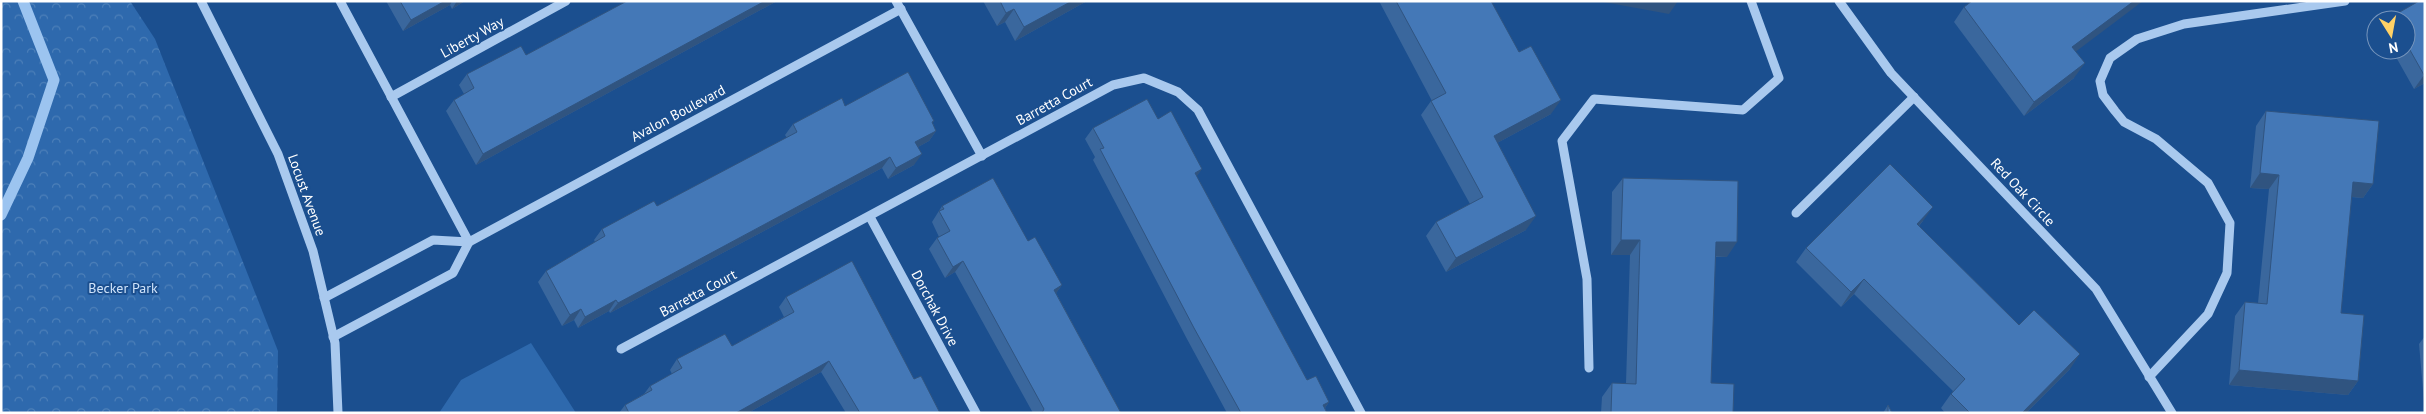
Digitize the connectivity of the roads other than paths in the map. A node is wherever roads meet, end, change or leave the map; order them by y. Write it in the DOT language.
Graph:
graph roads {
  1 [pos="201,1"];
  2 [pos="340,1"];
  3 [pos="566,1"];
  4 [pos="1751,1"];
  5 [pos="1839,1"];
  6 [pos="2345,1"];
  7 [pos="2298,4"];
  8 [pos="898,5"];
  9 [pos="391,97"];
  10 [pos="1914,97"];
  11 [pos="982,156"];
  12 [pos="1796,213"];
  13 [pos="870,217"];
  14 [pos="469,242"];
  15 [pos="324,298"];
  16 [pos="334,337"];
  17 [pos="622,349"];
  18 [pos="1589,368"];
  19 [pos="2149,377"];
  20 [pos="338,413"];
  21 [pos="976,413"];
  22 [pos="1361,413"];
  23 [pos="2172,413"];
  1 -- 15 [label="street, Locust Avenue"];
  2 -- 9 [label="street"];
  3 -- 9 [label="street, Liberty Way"];
  4 -- 18 [label="street"];
  5 -- 10 [label="street, Red Oak Circle"];
  6 -- 7 [label="street"];
  7 -- 19 [label="street"];
  8 -- 11 [label="street, Avalon Boulevard"];
  8 -- 14 [label="street, Avalon Boulevard"];
  9 -- 14 [label="street"];
  10 -- 12 [label="street"];
  10 -- 19 [label="street, Red Oak Circle"];
  11 -- 13 [label="street, Barretta Court"];
  11 -- 22 [label="street, Barretta Court"];
  13 -- 17 [label="street, Barretta Court"];
  13 -- 21 [label="street, Dorchak Drive"];
  14 -- 15 [label="street"];
  14 -- 16 [label="street"];
  15 -- 16 [label="street, Locust Avenue"];
  16 -- 20 [label="street, Locust Avenue"];
  19 -- 23 [label="street, Red Oak Circle"];
}
